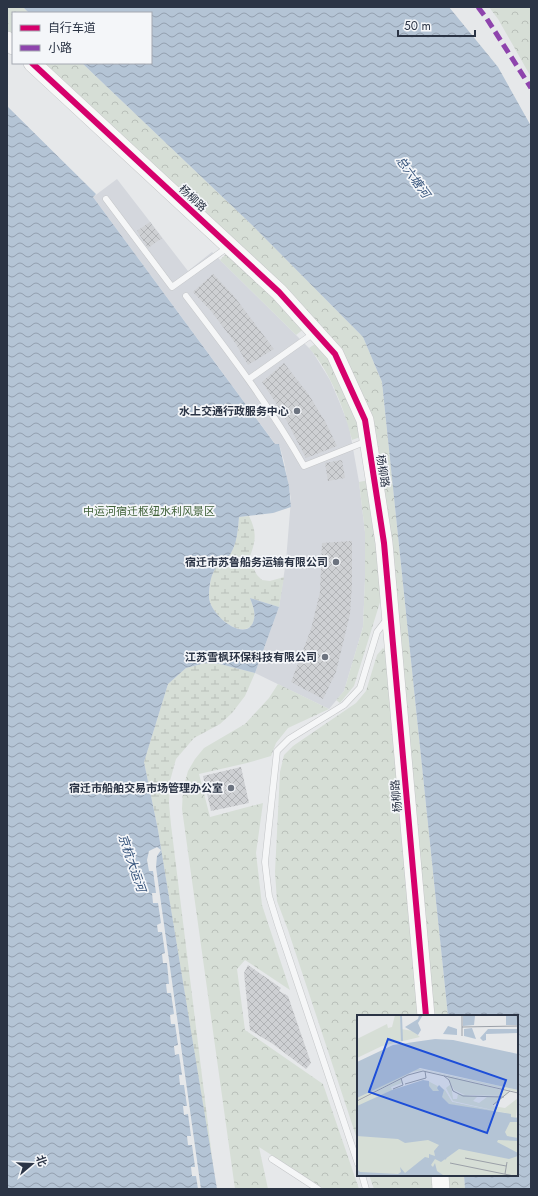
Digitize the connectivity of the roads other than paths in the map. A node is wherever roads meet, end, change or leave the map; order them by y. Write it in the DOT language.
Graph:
graph roads {
  1 [pos="33,64"];
  2 [pos="106,199"];
  3 [pos="229,246"];
  4 [pos="186,296"];
  5 [pos="316,332"];
  6 [pos="249,379"];
  7 [pos="368,440"];
  8 [pos="390,614"];
  9 [pos="426,1015"];
  10 [pos="272,1159"];
  11 [pos="357,1161"];
  12 [pos="362,1176"];
  13 [pos="440,1176"];
  14 [pos="318,1189"];
  15 [pos="366,1189"];
  16 [pos="441,1189"];
  1 -- 3 [label="street, 杨柳路"];
  2 -- 3 [label="lane"];
  3 -- 5 [label="street, 杨柳路"];
  4 -- 6 [label="lane"];
  5 -- 6 [label="lane"];
  5 -- 7 [label="street, 杨柳路"];
  6 -- 7 [label="lane"];
  7 -- 8 [label="street, 杨柳路"];
  8 -- 9 [label="street, 杨柳路"];
  8 -- 11 [label="lane"];
  10 -- 14 [label="lane"];
  12 -- 15 [label="lane"];
  13 -- 16 [label="street"];
}
